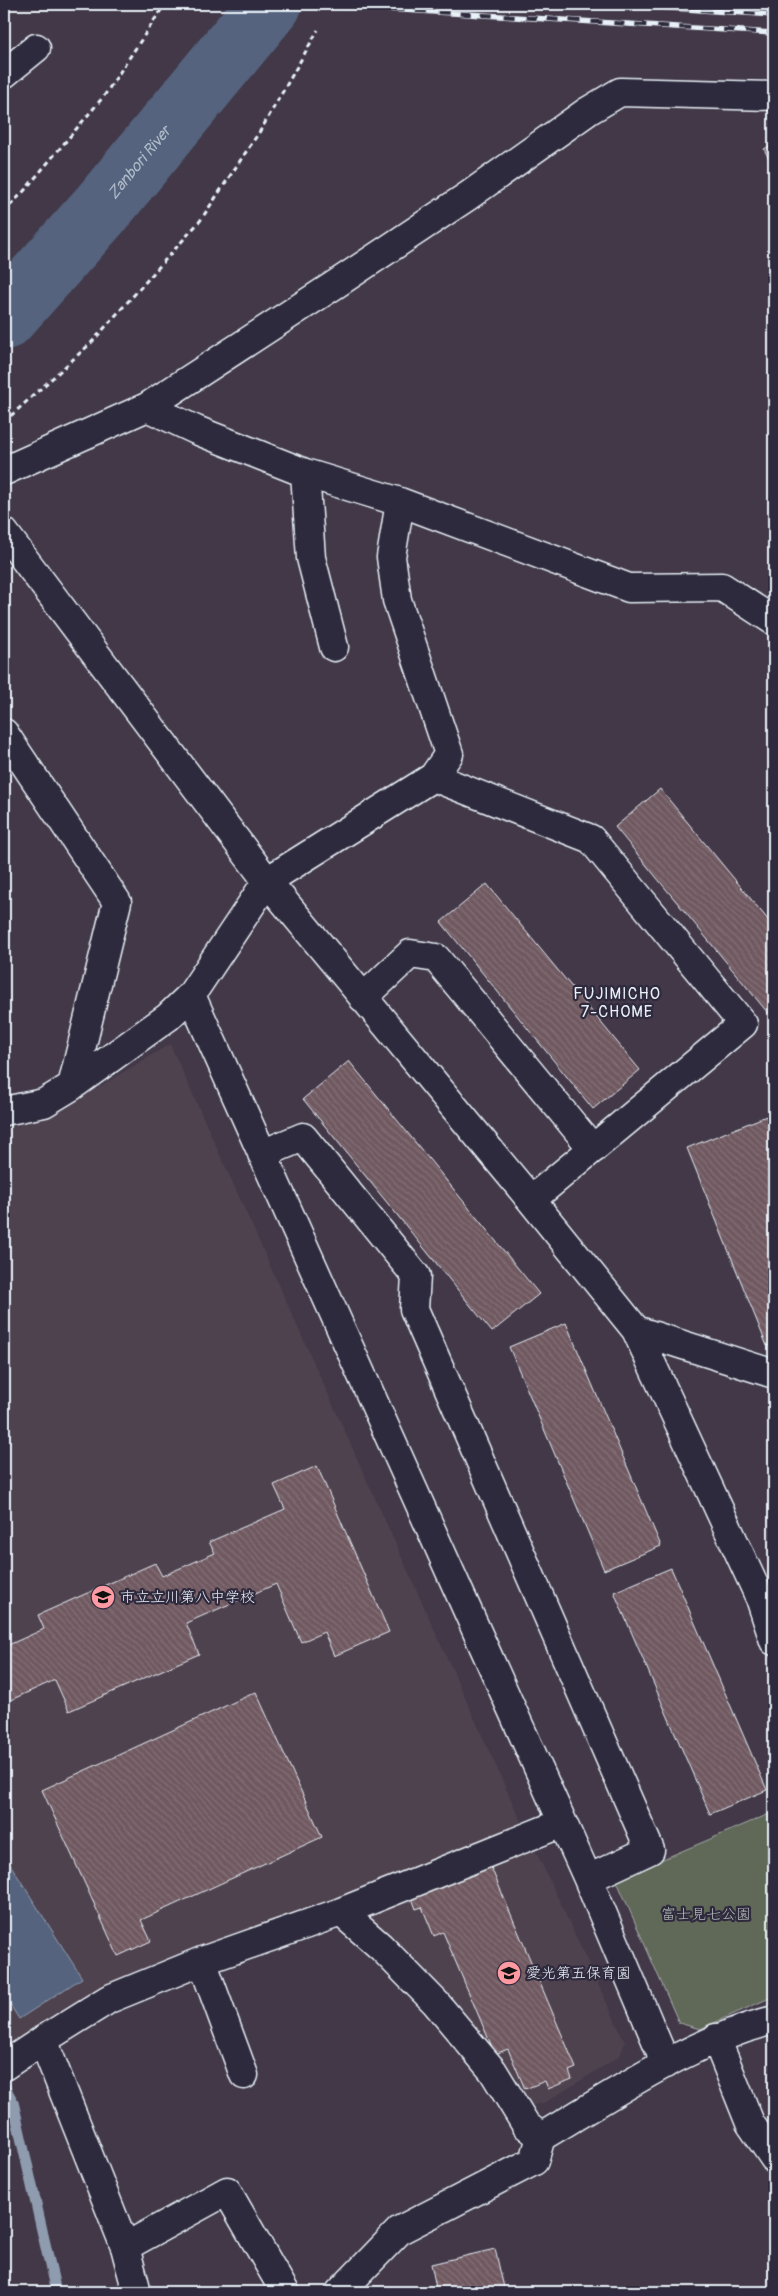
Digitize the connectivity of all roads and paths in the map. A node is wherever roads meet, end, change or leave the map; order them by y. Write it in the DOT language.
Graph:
graph roads {
  1 [pos="165,4"];
  2 [pos="318,30"];
  3 [pos="36,48"];
  4 [pos="4,74"];
  5 [pos="774,96"];
  6 [pos="4,212"];
  7 [pos="147,406"];
  8 [pos="4,422"];
  9 [pos="4,471"];
  10 [pos="305,473"];
  11 [pos="400,502"];
  12 [pos="4,532"];
  13 [pos="774,621"];
  14 [pos="334,647"];
  15 [pos="4,732"];
  16 [pos="433,777"];
  17 [pos="266,881"];
  18 [pos="191,994"];
  19 [pos="363,998"];
  20 [pos="72,1086"];
  21 [pos="4,1111"];
  22 [pos="593,1150"];
  23 [pos="262,1154"];
  24 [pos="531,1200"];
  25 [pos="636,1330"];
  26 [pos="774,1374"];
  27 [pos="774,1641"];
  28 [pos="562,1823"];
  29 [pos="588,1879"];
  30 [pos="341,1912"];
  31 [pos="202,1962"];
  32 [pos="774,2020"];
  33 [pos="716,2038"];
  34 [pos="43,2040"];
  35 [pos="666,2064"];
  36 [pos="4,2066"];
  37 [pos="244,2074"];
  38 [pos="541,2138"];
  39 [pos="774,2158"];
  40 [pos="126,2247"];
  41 [pos="137,2292"];
  42 [pos="285,2292"];
  43 [pos="340,2292"];
  1 -- 6 [label="path"];
  2 -- 8 [label="path"];
  3 -- 4 [label="street"];
  5 -- 7 [label="street"];
  7 -- 9 [label="street"];
  7 -- 10 [label="street"];
  10 -- 11 [label="street"];
  10 -- 14 [label="street"];
  11 -- 13 [label="street"];
  11 -- 16 [label="street"];
  12 -- 17 [label="street"];
  15 -- 20 [label="street"];
  16 -- 17 [label="street"];
  16 -- 22 [label="street"];
  17 -- 18 [label="street"];
  17 -- 19 [label="street"];
  18 -- 20 [label="street"];
  18 -- 23 [label="street"];
  19 -- 22 [label="street"];
  19 -- 24 [label="street"];
  20 -- 21 [label="street"];
  22 -- 24 [label="street"];
  23 -- 28 [label="street"];
  23 -- 29 [label="street"];
  24 -- 25 [label="street"];
  25 -- 26 [label="street"];
  25 -- 27 [label="street"];
  28 -- 29 [label="street"];
  28 -- 30 [label="street"];
  29 -- 35 [label="street"];
  30 -- 31 [label="street"];
  30 -- 38 [label="street"];
  31 -- 34 [label="street"];
  31 -- 37 [label="street"];
  32 -- 33 [label="street"];
  33 -- 35 [label="street"];
  33 -- 39 [label="street"];
  34 -- 36 [label="street"];
  34 -- 40 [label="street"];
  35 -- 38 [label="street"];
  38 -- 43 [label="street"];
  40 -- 41 [label="street"];
  40 -- 42 [label="street"];
}
